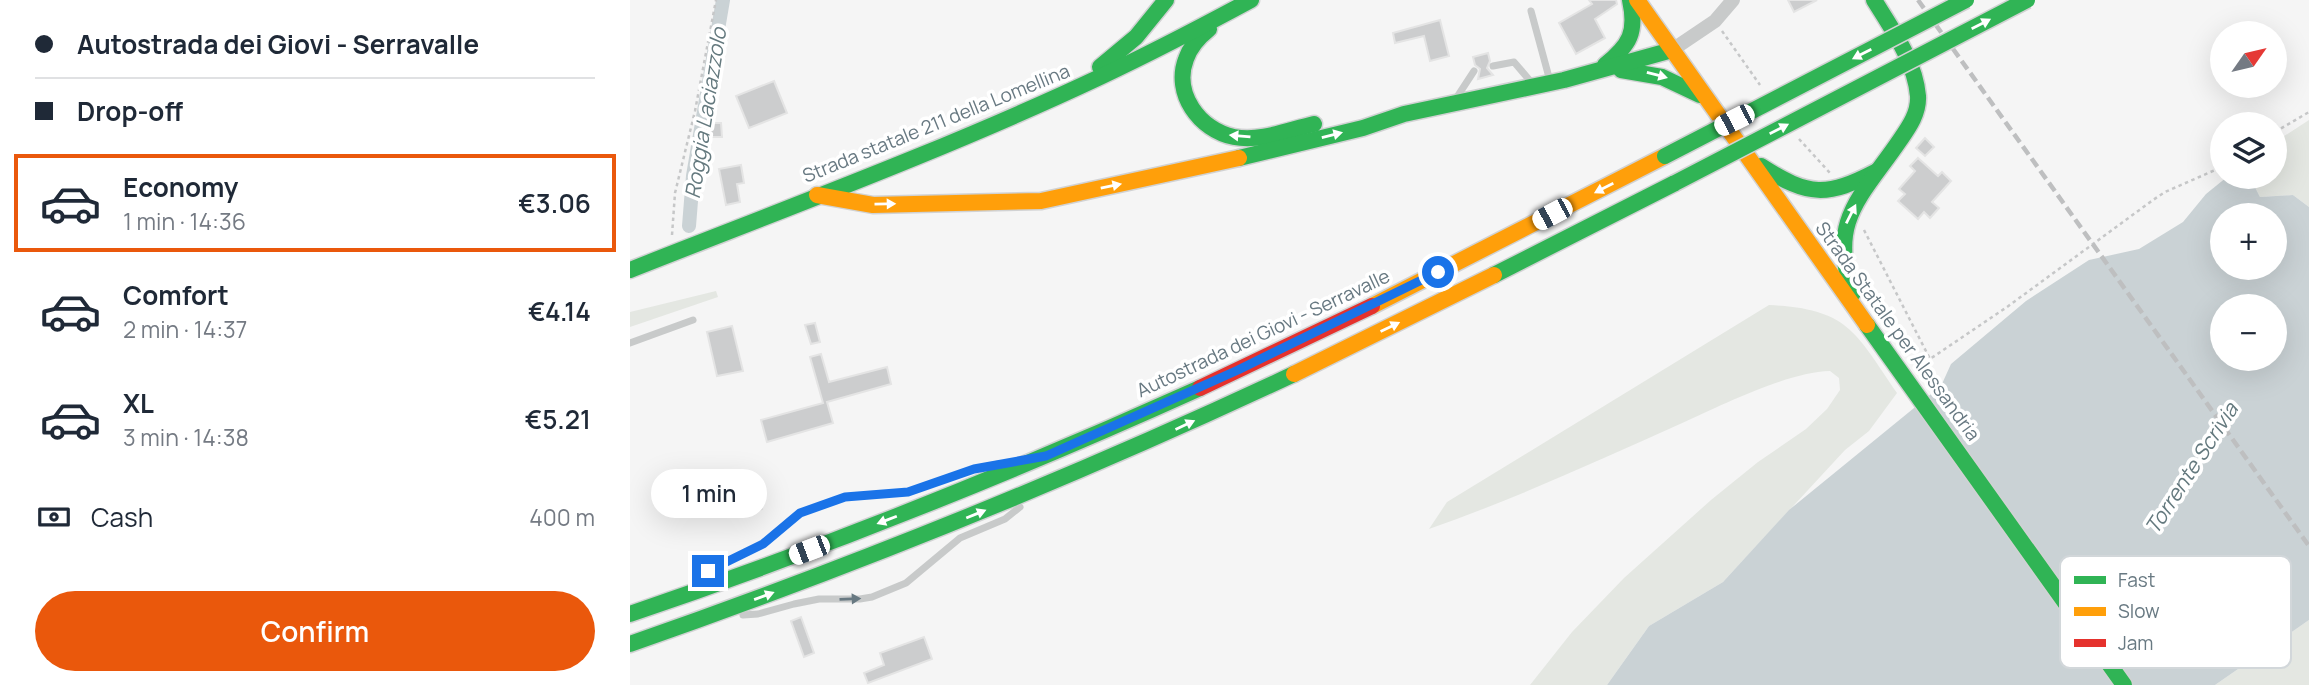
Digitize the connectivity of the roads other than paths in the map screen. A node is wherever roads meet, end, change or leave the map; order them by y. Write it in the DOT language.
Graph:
graph roads {
  1 [pos="1166,0"];
  2 [pos="1251,0"];
  3 [pos="1630,0"];
  4 [pos="1637,0"];
  5 [pos="1733,0"];
  6 [pos="1874,0"];
  7 [pos="1966,0"];
  8 [pos="2027,0"];
  9 [pos="1531,11"];
  10 [pos="1220,18"];
  11 [pos="1672,50"];
  12 [pos="1493,66"];
  13 [pos="1600,69"];
  14 [pos="1474,71"];
  15 [pos="1543,85"];
  16 [pos="1054,98"];
  17 [pos="1707,100"];
  18 [pos="1453,104"];
  19 [pos="1404,114"];
  20 [pos="1749,158"];
  21 [pos="1877,171"];
  22 [pos="817,195"];
  23 [pos="630,270"];
  24 [pos="692,320"];
  25 [pos="1867,325"];
  26 [pos="630,343"];
  27 [pos="1046,456"];
  28 [pos="1059,480"];
  29 [pos="2060,595"];
  30 [pos="668,602"];
  31 [pos="630,614"];
  32 [pos="710,616"];
  33 [pos="630,644"];
  34 [pos="2112,668"];
  35 [pos="2124,685"];
  1 -- 16 [label="main road"];
  2 -- 10 [label="main road, Strada statale 211 della Lomellina"];
  3 -- 13 [label="main road"];
  4 -- 11 [label="main road, Strada Statale per Alessandria"];
  5 -- 11 [label="street"];
  6 -- 21 [label="main road"];
  7 -- 27 [label="main road, Autostrada dei Giovi - Serravalle, one-way, bridge"];
  28 -- 8 [label="main road, one-way, bridge"];
  9 -- 15 [label="lane"];
  10 -- 16 [label="main road, Strada statale 211 della Lomellina"];
  19 -- 10 [label="main road, one-way"];
  11 -- 13 [label="main road"];
  11 -- 17 [label="main road, Strada Statale per Alessandria"];
  12 -- 15 [label="lane"];
  13 -- 15 [label="main road"];
  13 -- 17 [label="main road, one-way"];
  14 -- 18 [label="lane"];
  15 -- 18 [label="main road"];
  16 -- 22 [label="main road, Strada statale 211 della Lomellina"];
  17 -- 20 [label="main road, Strada Statale per Alessandria"];
  18 -- 19 [label="main road"];
  22 -- 19 [label="main road, one-way"];
  20 -- 21 [label="main road"];
  20 -- 25 [label="main road, Strada Statale per Alessandria"];
  25 -- 21 [label="main road, one-way"];
  22 -- 23 [label="main road, Strada statale 211 della Lomellina"];
  24 -- 26 [label="lane"];
  25 -- 29 [label="main road, Strada Statale per Alessandria"];
  27 -- 30 [label="main road, Autostrada dei Giovi - Serravalle, one-way"];
  27 -- 30 [label="lane"];
  32 -- 28 [label="main road, one-way"];
  32 -- 28 [label="lane, one-way"];
  30 -- 31 [label="main road, Autostrada dei Giovi - Serravalle"];
  32 -- 33 [label="main road"];
  34 -- 35 [label="main road, Strada Statale per Alessandria"];
}
